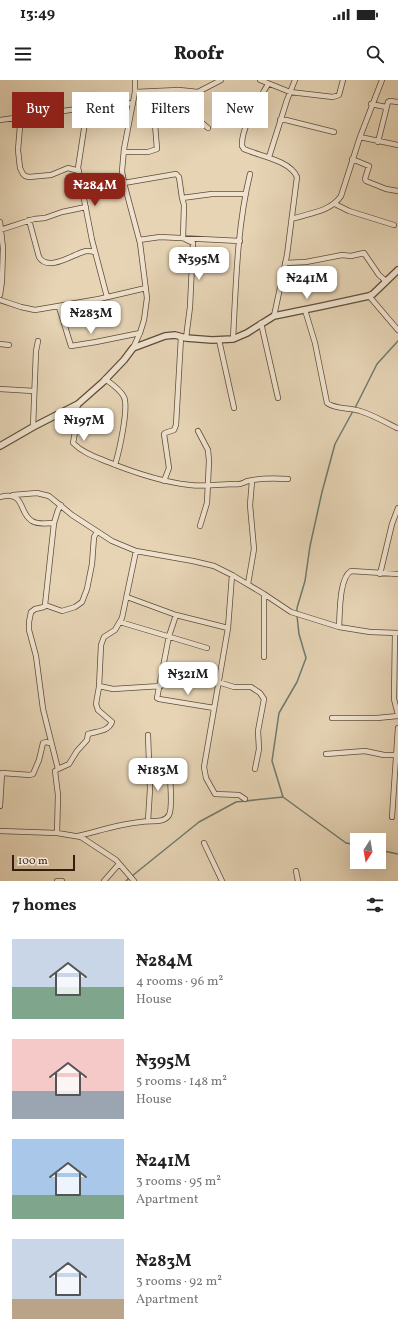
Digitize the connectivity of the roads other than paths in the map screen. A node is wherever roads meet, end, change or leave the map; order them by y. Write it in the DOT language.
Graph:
graph roads {
  1 [pos="135,80"];
  2 [pos="221,80"];
  3 [pos="260,80"];
  4 [pos="295,80"];
  5 [pos="343,80"];
  6 [pos="382,80"];
  7 [pos="268,84"];
  8 [pos="176,90"];
  9 [pos="290,92"];
  10 [pos="134,94"];
  11 [pos="129,100"];
  12 [pos="398,102"];
  13 [pos="129,103"];
  14 [pos="133,104"];
  15 [pos="371,104"];
  16 [pos="386,107"];
  17 [pos="12,118"];
  18 [pos="0,120"];
  19 [pos="280,120"];
  20 [pos="204,125"];
  21 [pos="20,128"];
  22 [pos="84,128"];
  23 [pos="155,128"];
  24 [pos="208,128"];
  25 [pos="334,132"];
  26 [pos="360,137"];
  27 [pos="378,142"];
  28 [pos="398,145"];
  29 [pos="124,152"];
  30 [pos="269,157"];
  31 [pos="352,159"];
  32 [pos="79,171"];
  33 [pos="250,174"];
  34 [pos="124,183"];
  35 [pos="398,191"];
  36 [pos="244,192"];
  37 [pos="182,198"];
  38 [pos="335,204"];
  39 [pos="86,207"];
  40 [pos="292,219"];
  41 [pos="29,220"];
  42 [pos="0,222"];
  43 [pos="394,226"];
  44 [pos="1,230"];
  45 [pos="184,238"];
  46 [pos="139,240"];
  47 [pos="240,241"];
  48 [pos="96,252"];
  49 [pos="1,253"];
  50 [pos="285,262"];
  51 [pos="398,270"];
  52 [pos="1,272"];
  53 [pos="386,282"];
  54 [pos="146,288"];
  55 [pos="0,295"];
  56 [pos="369,296"];
  57 [pos="107,297"];
  58 [pos="0,300"];
  59 [pos="59,307"];
  60 [pos="305,310"];
  61 [pos="274,316"];
  62 [pos="261,323"];
  63 [pos="398,330"];
  64 [pos="140,333"];
  65 [pos="183,337"];
  66 [pos="233,339"];
  67 [pos="220,340"];
  68 [pos="38,341"];
  69 [pos="0,344"];
  70 [pos="9,345"];
  71 [pos="132,348"];
  72 [pos="105,379"];
  73 [pos="0,388"];
  74 [pos="34,391"];
  75 [pos="278,398"];
  76 [pos="78,404"];
  77 [pos="234,408"];
  78 [pos="398,424"];
  79 [pos="33,427"];
  80 [pos="398,428"];
  81 [pos="198,431"];
  82 [pos="0,446"];
  83 [pos="115,465"];
  84 [pos="288,479"];
  85 [pos="164,481"];
  86 [pos="252,481"];
  87 [pos="207,485"];
  88 [pos="13,495"];
  89 [pos="0,497"];
  90 [pos="61,505"];
  91 [pos="398,508"];
  92 [pos="54,523"];
  93 [pos="200,526"];
  94 [pos="97,532"];
  95 [pos="136,551"];
  96 [pos="380,574"];
  97 [pos="398,574"];
  98 [pos="232,575"];
  99 [pos="248,584"];
  100 [pos="264,594"];
  101 [pos="127,597"];
  102 [pos="45,605"];
  103 [pos="176,614"];
  104 [pos="120,622"];
  105 [pos="338,627"];
  106 [pos="228,628"];
  107 [pos="396,633"];
  108 [pos="169,636"];
  109 [pos="207,648"];
  110 [pos="264,657"];
  111 [pos="218,682"];
  112 [pos="99,686"];
  113 [pos="161,686"];
  114 [pos="214,708"];
  115 [pos="398,716"];
  116 [pos="332,718"];
  117 [pos="398,728"];
  118 [pos="148,735"];
  119 [pos="50,743"];
  120 [pos="326,754"];
  121 [pos="397,757"];
  122 [pos="58,769"];
  123 [pos="255,769"];
  124 [pos="170,775"];
  125 [pos="396,792"];
  126 [pos="245,800"];
  127 [pos="0,806"];
  128 [pos="392,817"];
  129 [pos="148,821"];
  130 [pos="0,831"];
  131 [pos="57,833"];
  132 [pos="76,836"];
  133 [pos="204,843"];
  134 [pos="119,864"];
  135 [pos="296,871"];
  136 [pos="57,881"];
  137 [pos="62,881"];
  138 [pos="104,881"];
  139 [pos="134,881"];
  140 [pos="222,881"];
  141 [pos="298,881"];
  1 -- 10 [label="street"];
  2 -- 8 [label="street"];
  3 -- 7 [label="street"];
  4 -- 9 [label="street"];
  5 -- 9 [label="street"];
  6 -- 15 [label="street"];
  7 -- 9 [label="street"];
  7 -- 30 [label="street"];
  8 -- 10 [label="street"];
  9 -- 19 [label="street"];
  10 -- 11 [label="street"];
  10 -- 14 [label="street"];
  12 -- 16 [label="street"];
  13 -- 14 [label="street"];
  14 -- 29 [label="street"];
  15 -- 16 [label="street"];
  15 -- 26 [label="street"];
  16 -- 27 [label="street"];
  17 -- 18 [label="street"];
  19 -- 25 [label="street"];
  19 -- 30 [label="street"];
  20 -- 24 [label="street"];
  21 -- 32 [label="street"];
  22 -- 32 [label="street"];
  23 -- 29 [label="street"];
  26 -- 27 [label="street"];
  26 -- 31 [label="street"];
  27 -- 28 [label="street"];
  29 -- 34 [label="street"];
  30 -- 40 [label="street"];
  31 -- 35 [label="street"];
  31 -- 38 [label="street"];
  32 -- 39 [label="street"];
  33 -- 36 [label="street"];
  34 -- 37 [label="street"];
  34 -- 46 [label="street"];
  36 -- 37 [label="street"];
  36 -- 47 [label="street"];
  37 -- 45 [label="street"];
  38 -- 40 [label="street"];
  38 -- 43 [label="street"];
  39 -- 41 [label="street"];
  39 -- 48 [label="street"];
  40 -- 50 [label="street"];
  41 -- 44 [label="street"];
  41 -- 48 [label="street"];
  42 -- 44 [label="street"];
  44 -- 49 [label="street"];
  45 -- 46 [label="street"];
  45 -- 47 [label="street"];
  45 -- 65 [label="street"];
  46 -- 54 [label="street"];
  47 -- 66 [label="street"];
  48 -- 57 [label="street"];
  49 -- 52 [label="street"];
  50 -- 53 [label="street"];
  50 -- 61 [label="street"];
  51 -- 53 [label="street"];
  52 -- 55 [label="street"];
  53 -- 56 [label="street"];
  54 -- 57 [label="street"];
  54 -- 64 [label="street"];
  56 -- 60 [label="street"];
  56 -- 63 [label="street"];
  57 -- 59 [label="street"];
  58 -- 59 [label="street"];
  59 -- 64 [label="street"];
  60 -- 61 [label="street"];
  60 -- 80 [label="street"];
  61 -- 62 [label="street"];
  62 -- 66 [label="street"];
  62 -- 75 [label="street"];
  64 -- 71 [label="street"];
  65 -- 67 [label="street"];
  65 -- 71 [label="street"];
  65 -- 85 [label="street"];
  66 -- 67 [label="street"];
  67 -- 77 [label="street"];
  68 -- 74 [label="street"];
  69 -- 70 [label="street"];
  71 -- 72 [label="street"];
  72 -- 76 [label="street"];
  72 -- 83 [label="street"];
  73 -- 74 [label="street"];
  74 -- 79 [label="street"];
  76 -- 79 [label="street"];
  76 -- 83 [label="street"];
  78 -- 80 [label="street"];
  79 -- 82 [label="street"];
  81 -- 87 [label="street"];
  83 -- 85 [label="street"];
  84 -- 86 [label="street"];
  85 -- 87 [label="street"];
  86 -- 87 [label="street"];
  86 -- 99 [label="street"];
  87 -- 93 [label="street"];
  88 -- 89 [label="street"];
  88 -- 90 [label="street"];
  88 -- 92 [label="street"];
  90 -- 92 [label="street"];
  90 -- 94 [label="street"];
  91 -- 96 [label="street"];
  92 -- 102 [label="street"];
  94 -- 95 [label="street"];
  94 -- 102 [label="street"];
  95 -- 98 [label="street"];
  95 -- 101 [label="street"];
  96 -- 97 [label="street"];
  96 -- 105 [label="street"];
  98 -- 99 [label="street"];
  98 -- 106 [label="street"];
  99 -- 100 [label="street"];
  100 -- 105 [label="street"];
  100 -- 110 [label="street"];
  101 -- 103 [label="street"];
  101 -- 104 [label="street"];
  102 -- 119 [label="street"];
  103 -- 106 [label="street"];
  103 -- 108 [label="street"];
  104 -- 108 [label="street"];
  104 -- 112 [label="street"];
  105 -- 107 [label="street"];
  106 -- 111 [label="street"];
  107 -- 115 [label="street"];
  108 -- 109 [label="street"];
  108 -- 113 [label="street"];
  111 -- 114 [label="street"];
  111 -- 123 [label="street"];
  112 -- 113 [label="street"];
  112 -- 122 [label="street"];
  113 -- 114 [label="street"];
  114 -- 126 [label="street"];
  115 -- 116 [label="street"];
  117 -- 121 [label="street"];
  118 -- 129 [label="street"];
  119 -- 122 [label="street"];
  119 -- 127 [label="street"];
  120 -- 121 [label="street"];
  121 -- 125 [label="street"];
  122 -- 131 [label="street"];
  124 -- 129 [label="street"];
  125 -- 128 [label="street"];
  129 -- 132 [label="street"];
  130 -- 131 [label="street"];
  131 -- 132 [label="street"];
  132 -- 134 [label="street"];
  133 -- 140 [label="street"];
  134 -- 138 [label="street"];
  134 -- 139 [label="street"];
  135 -- 141 [label="street"];
  136 -- 137 [label="street"];
}
